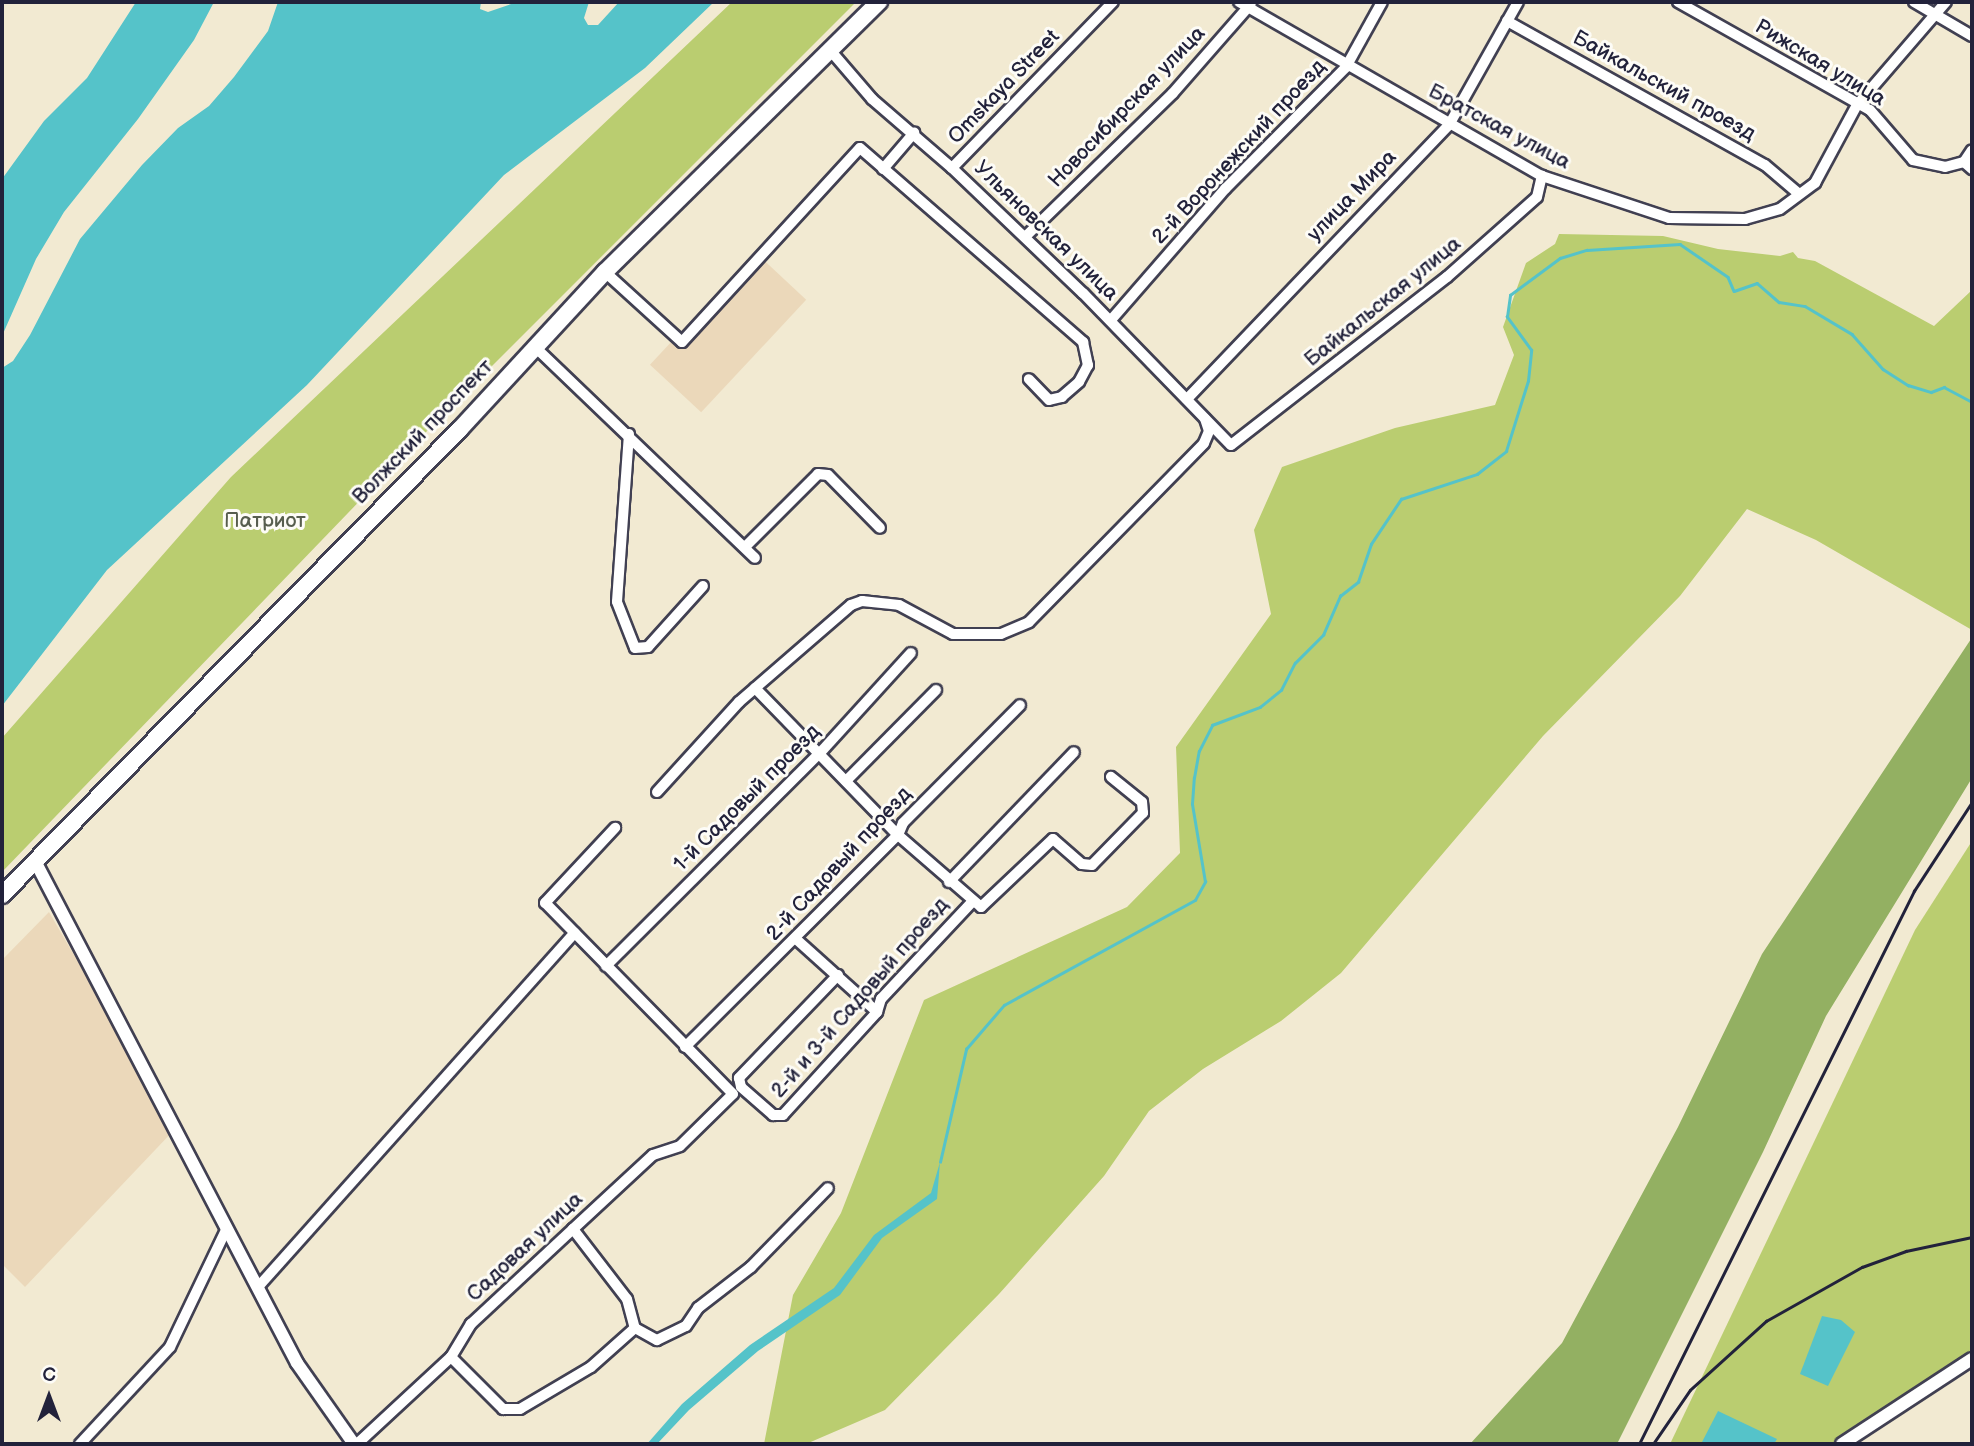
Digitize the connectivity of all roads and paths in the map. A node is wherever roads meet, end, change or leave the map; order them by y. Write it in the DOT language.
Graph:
graph roads {
  1 [pos="879,2"];
  2 [pos="1113,2"];
  3 [pos="1239,2"];
  4 [pos="1382,2"];
  5 [pos="1518,2"];
  6 [pos="1678,2"];
  7 [pos="1914,2"];
  8 [pos="1946,2"];
  9 [pos="1251,4"];
  10 [pos="1936,15"];
  11 [pos="1507,20"];
  12 [pos="1972,36"];
  13 [pos="830,50"];
  14 [pos="1346,66"];
  15 [pos="1857,105"];
  16 [pos="1449,124"];
  17 [pos="914,133"];
  18 [pos="1972,150"];
  19 [pos="1968,165"];
  20 [pos="952,168"];
  21 [pos="883,169"];
  22 [pos="1542,176"];
  23 [pos="1798,193"];
  24 [pos="1025,237"];
  25 [pos="605,272"];
  26 [pos="1111,320"];
  27 [pos="534,346"];
  28 [pos="1029,379"];
  29 [pos="1186,399"];
  30 [pos="1205,417"];
  31 [pos="629,434"];
  32 [pos="1231,445"];
  33 [pos="880,528"];
  34 [pos="745,547"];
  35 [pos="755,558"];
  36 [pos="703,586"];
  37 [pos="911,653"];
  38 [pos="755,688"];
  39 [pos="936,690"];
  40 [pos="1020,705"];
  41 [pos="820,752"];
  42 [pos="1074,752"];
  43 [pos="1111,777"];
  44 [pos="846,781"];
  45 [pos="657,792"];
  46 [pos="615,828"];
  47 [pos="898,835"];
  48 [pos="35,861"];
  49 [pos="949,882"];
  50 [pos="2,895"];
  51 [pos="971,903"];
  52 [pos="574,933"];
  53 [pos="796,939"];
  54 [pos="606,966"];
  55 [pos="838,975"];
  56 [pos="877,1012"];
  57 [pos="685,1047"];
  58 [pos="828,1188"];
  59 [pos="227,1228"];
  60 [pos="573,1229"];
  61 [pos="258,1287"];
  62 [pos="635,1328"];
  63 [pos="451,1357"];
  64 [pos="1972,1359"];
  65 [pos="80,1444"];
  66 [pos="355,1444"];
  67 [pos="1842,1444"];
  1 -- 13 [label="main road, Волжский проспект"];
  2 -- 20 [label="street, Omskaya Street"];
  3 -- 9 [label="street, Братская улица"];
  4 -- 14 [label="street, 2-й Воронежский проезд"];
  5 -- 11 [label="street, улица Мира"];
  6 -- 15 [label="street, Рижская улица"];
  7 -- 10 [label="street"];
  8 -- 10 [label="street"];
  9 -- 14 [label="street, Братская улица"];
  9 -- 24 [label="street, Новосибирская улица"];
  10 -- 12 [label="street"];
  10 -- 15 [label="street"];
  11 -- 16 [label="street, улица Мира"];
  11 -- 23 [label="street, Байкальский проезд"];
  13 -- 17 [label="street, Ульяновская улица"];
  13 -- 25 [label="main road, Волжский проспект"];
  14 -- 16 [label="street, Братская улица"];
  14 -- 26 [label="street, 2-й Воронежский проезд"];
  15 -- 19 [label="street, Рижская улица"];
  15 -- 23 [label="street"];
  16 -- 22 [label="street, Братская улица"];
  16 -- 29 [label="street, улица Мира"];
  17 -- 20 [label="street, Ульяновская улица"];
  17 -- 21 [label="street"];
  18 -- 19 [label="street"];
  20 -- 24 [label="street, Ульяновская улица"];
  21 -- 25 [label="street"];
  21 -- 28 [label="street"];
  22 -- 23 [label="street, Братская улица"];
  22 -- 32 [label="street, Байкальская улица"];
  24 -- 26 [label="street, Ульяновская улица"];
  25 -- 27 [label="main road, Волжский проспект"];
  26 -- 29 [label="street, Ульяновская улица"];
  27 -- 31 [label="street"];
  27 -- 48 [label="main road, Волжский проспект"];
  29 -- 30 [label="street, Ульяновская улица"];
  30 -- 32 [label="street, Ульяновская улица"];
  30 -- 38 [label="street"];
  31 -- 34 [label="street"];
  31 -- 36 [label="street"];
  33 -- 34 [label="street"];
  34 -- 35 [label="street"];
  37 -- 41 [label="street, 1-й Садовый проезд"];
  38 -- 41 [label="street, 2-й и 3-й Садовый проезд"];
  38 -- 45 [label="street"];
  39 -- 44 [label="street"];
  40 -- 47 [label="street, 2-й Садовый проезд"];
  41 -- 44 [label="street, 2-й и 3-й Садовый проезд"];
  41 -- 54 [label="street, 1-й Садовый проезд"];
  42 -- 49 [label="street, 2-й и 3-й Садовый проезд"];
  43 -- 51 [label="street"];
  44 -- 47 [label="street, 2-й и 3-й Садовый проезд"];
  46 -- 52 [label="street"];
  47 -- 49 [label="street, 2-й и 3-й Садовый проезд"];
  47 -- 53 [label="street, 2-й Садовый проезд"];
  48 -- 50 [label="main road, Волжский проспект"];
  48 -- 59 [label="street"];
  49 -- 51 [label="street, 2-й и 3-й Садовый проезд"];
  51 -- 56 [label="street, 2-й и 3-й Садовый проезд"];
  52 -- 54 [label="street"];
  52 -- 61 [label="street"];
  53 -- 55 [label="street"];
  53 -- 57 [label="street, 2-й Садовый проезд"];
  54 -- 57 [label="street"];
  55 -- 56 [label="street"];
  55 -- 56 [label="street, 2-й и 3-й Садовый проезд"];
  57 -- 60 [label="street, Садовая улица"];
  58 -- 62 [label="street"];
  59 -- 61 [label="street"];
  59 -- 65 [label="street"];
  60 -- 62 [label="street"];
  60 -- 63 [label="street, Садовая улица"];
  61 -- 66 [label="street"];
  62 -- 63 [label="street"];
  63 -- 66 [label="street, Садовая улица"];
  64 -- 67 [label="street"];
}
